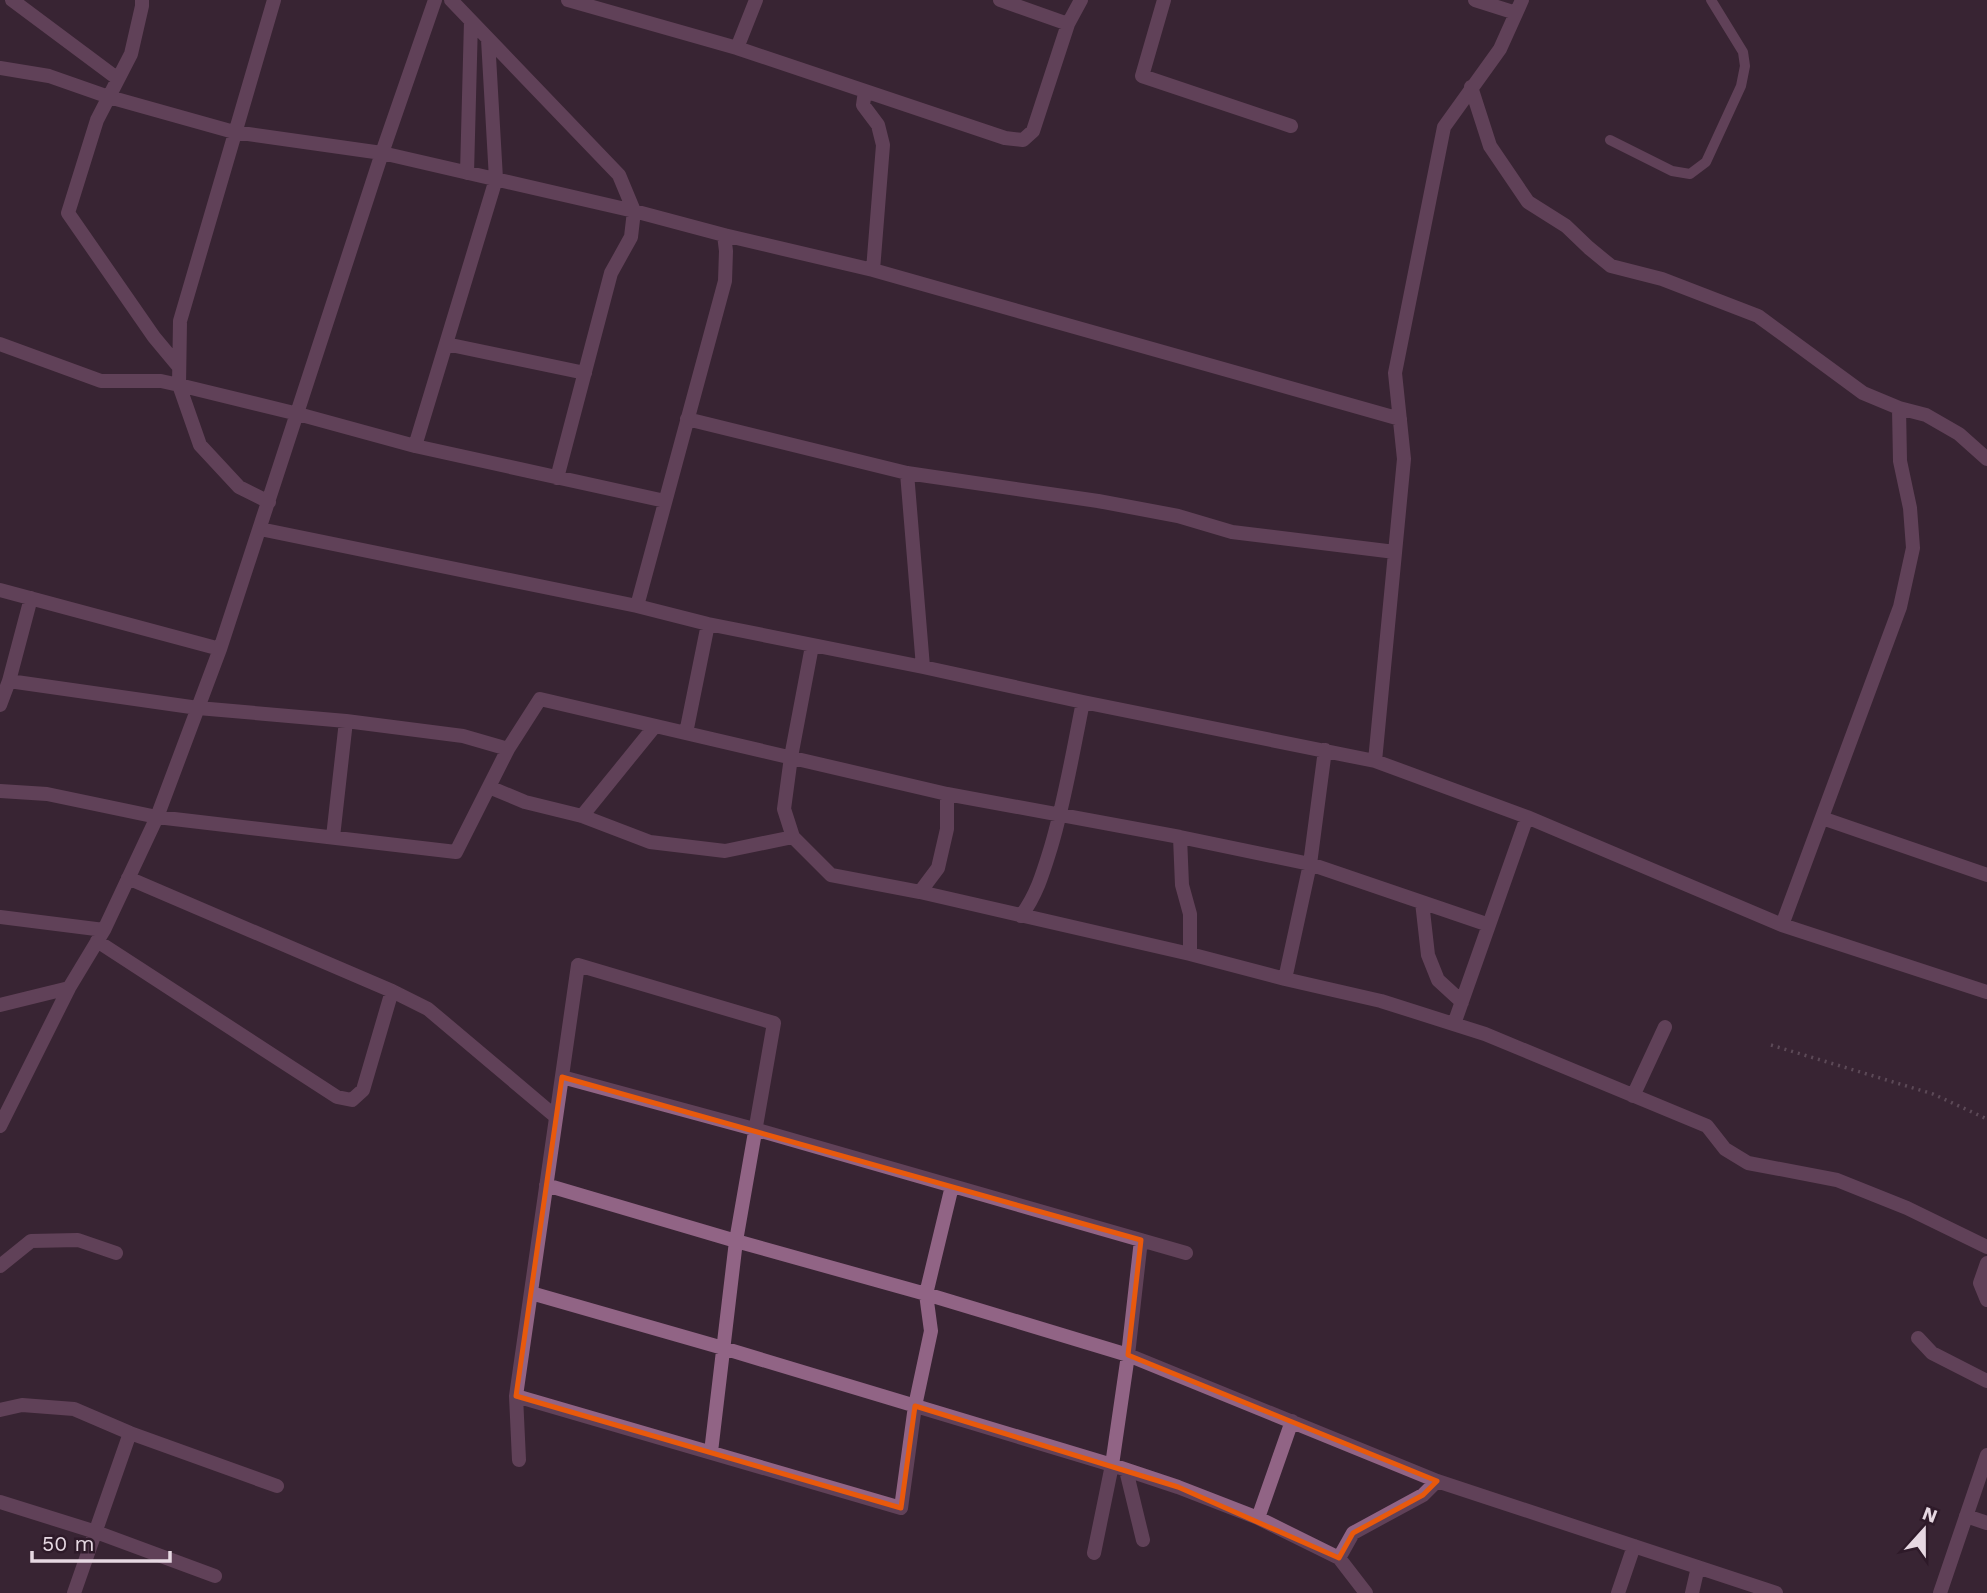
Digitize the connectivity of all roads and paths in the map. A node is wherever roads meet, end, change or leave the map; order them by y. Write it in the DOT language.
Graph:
graph roads {
  1 [pos="12,0"];
  2 [pos="142,0"];
  3 [pos="274,0"];
  4 [pos="435,0"];
  5 [pos="451,0"];
  6 [pos="568,0"];
  7 [pos="756,0"];
  8 [pos="1000,0"];
  9 [pos="1080,0"];
  10 [pos="1164,0"];
  11 [pos="1475,0"];
  12 [pos="1711,0"];
  13 [pos="1021,4"];
  14 [pos="1519,6"];
  15 [pos="471,21"];
  16 [pos="1068,24"];
  17 [pos="488,39"];
  18 [pos="737,48"];
  19 [pos="0,68"];
  20 [pos="118,79"];
  21 [pos="1471,88"];
  22 [pos="864,91"];
  23 [pos="110,97"];
  24 [pos="1291,126"];
  25 [pos="234,132"];
  26 [pos="1610,140"];
  27 [pos="382,153"];
  28 [pos="467,173"];
  29 [pos="496,179"];
  30 [pos="634,211"];
  31 [pos="724,235"];
  32 [pos="873,270"];
  33 [pos="0,344"];
  34 [pos="446,344"];
  35 [pos="179,367"];
  36 [pos="585,373"];
  37 [pos="178,385"];
  38 [pos="1899,408"];
  39 [pos="298,414"];
  40 [pos="687,419"];
  41 [pos="1400,419"];
  42 [pos="415,446"];
  43 [pos="1987,459"];
  44 [pos="907,473"];
  45 [pos="557,478"];
  46 [pos="665,501"];
  47 [pos="269,502"];
  48 [pos="260,529"];
  49 [pos="1395,552"];
  50 [pos="0,590"];
  51 [pos="32,598"];
  52 [pos="637,606"];
  53 [pos="708,624"];
  54 [pos="813,646"];
  55 [pos="220,649"];
  56 [pos="923,667"];
  57 [pos="9,681"];
  58 [pos="1083,702"];
  59 [pos="0,705"];
  60 [pos="198,708"];
  61 [pos="346,722"];
  62 [pos="655,726"];
  63 [pos="687,733"];
  64 [pos="508,749"];
  65 [pos="1325,750"];
  66 [pos="791,757"];
  67 [pos="1375,761"];
  68 [pos="489,787"];
  69 [pos="0,791"];
  70 [pos="947,794"];
  71 [pos="1061,815"];
  72 [pos="583,816"];
  73 [pos="158,817"];
  74 [pos="1527,817"];
  75 [pos="1822,818"];
  76 [pos="332,837"];
  77 [pos="793,837"];
  78 [pos="1180,837"];
  79 [pos="1310,864"];
  80 [pos="1987,875"];
  81 [pos="128,878"];
  82 [pos="920,892"];
  83 [pos="1422,902"];
  84 [pos="1021,916"];
  85 [pos="0,917"];
  86 [pos="1489,925"];
  87 [pos="1782,925"];
  88 [pos="100,935"];
  89 [pos="1190,954"];
  90 [pos="1285,979"];
  91 [pos="69,988"];
  92 [pos="392,990"];
  93 [pos="1987,992"];
  94 [pos="1462,1002"];
  95 [pos="0,1005"];
  96 [pos="1454,1024"];
  97 [pos="1665,1027"];
  98 [pos="1771,1045"];
  99 [pos="562,1077"];
  100 [pos="1633,1096"];
  101 [pos="556,1117"];
  102 [pos="1987,1119"];
  103 [pos="0,1126"];
  104 [pos="754,1129"];
  105 [pos="546,1185"];
  106 [pos="952,1186"];
  107 [pos="1141,1240"];
  108 [pos="736,1241"];
  109 [pos="1987,1247"];
  110 [pos="116,1253"];
  111 [pos="1186,1253"];
  112 [pos="1987,1263"];
  113 [pos="0,1266"];
  114 [pos="531,1293"];
  115 [pos="926,1294"];
  116 [pos="1986,1299"];
  117 [pos="1917,1338"];
  118 [pos="723,1348"];
  119 [pos="1128,1355"];
  120 [pos="1987,1381"];
  121 [pos="516,1396"];
  122 [pos="915,1406"];
  123 [pos="0,1410"];
  124 [pos="1292,1421"];
  125 [pos="130,1433"];
  126 [pos="711,1452"];
  127 [pos="1987,1455"];
  128 [pos="519,1460"];
  129 [pos="1112,1465"];
  130 [pos="1126,1469"];
  131 [pos="1437,1481"];
  132 [pos="276,1486"];
  133 [pos="0,1502"];
  134 [pos="1966,1516"];
  135 [pos="1258,1518"];
  136 [pos="1987,1523"];
  137 [pos="96,1532"];
  138 [pos="1143,1541"];
  139 [pos="1634,1546"];
  140 [pos="1094,1553"];
  141 [pos="1339,1558"];
  142 [pos="1698,1567"];
  143 [pos="215,1576"];
  144 [pos="75,1593"];
  145 [pos="1366,1593"];
  146 [pos="1618,1593"];
  147 [pos="1692,1593"];
  148 [pos="1776,1593"];
  149 [pos="1940,1593"];
  1 -- 20 [label="street"];
  2 -- 20 [label="street"];
  3 -- 25 [label="street"];
  4 -- 27 [label="street"];
  5 -- 15 [label="street"];
  6 -- 18 [label="street"];
  7 -- 18 [label="street"];
  8 -- 13 [label="street"];
  9 -- 16 [label="street"];
  10 -- 24 [label="street"];
  11 -- 14 [label="street"];
  12 -- 26 [label="lane"];
  13 -- 16 [label="street"];
  14 -- 21 [label="street"];
  15 -- 17 [label="street"];
  15 -- 28 [label="street"];
  16 -- 22 [label="street"];
  17 -- 29 [label="street"];
  17 -- 30 [label="street"];
  18 -- 22 [label="street"];
  19 -- 23 [label="street"];
  20 -- 23 [label="street"];
  21 -- 38 [label="street"];
  21 -- 41 [label="street"];
  22 -- 32 [label="street"];
  23 -- 25 [label="street"];
  23 -- 35 [label="street"];
  25 -- 27 [label="street"];
  25 -- 35 [label="street"];
  27 -- 28 [label="street"];
  27 -- 39 [label="street"];
  28 -- 29 [label="street"];
  29 -- 30 [label="street"];
  29 -- 34 [label="street"];
  30 -- 31 [label="street"];
  30 -- 36 [label="street"];
  31 -- 32 [label="street"];
  31 -- 40 [label="street"];
  32 -- 41 [label="street"];
  33 -- 37 [label="street"];
  34 -- 36 [label="street"];
  34 -- 42 [label="street"];
  35 -- 37 [label="street"];
  36 -- 45 [label="street"];
  37 -- 39 [label="street"];
  37 -- 47 [label="street"];
  38 -- 43 [label="street"];
  38 -- 75 [label="street"];
  39 -- 42 [label="street"];
  39 -- 47 [label="street"];
  40 -- 44 [label="street"];
  40 -- 46 [label="street"];
  41 -- 49 [label="street"];
  42 -- 45 [label="street"];
  44 -- 49 [label="street"];
  44 -- 56 [label="street"];
  45 -- 46 [label="street"];
  46 -- 52 [label="street"];
  47 -- 48 [label="street"];
  48 -- 52 [label="street"];
  48 -- 55 [label="street"];
  49 -- 67 [label="street"];
  50 -- 51 [label="street"];
  51 -- 55 [label="street"];
  51 -- 57 [label="street"];
  52 -- 53 [label="street"];
  53 -- 54 [label="street"];
  53 -- 63 [label="street"];
  54 -- 56 [label="street"];
  54 -- 66 [label="street"];
  55 -- 60 [label="street"];
  56 -- 58 [label="street"];
  57 -- 59 [label="street"];
  57 -- 60 [label="street"];
  58 -- 65 [label="street"];
  58 -- 71 [label="street"];
  60 -- 61 [label="street"];
  60 -- 73 [label="street"];
  61 -- 64 [label="street"];
  61 -- 76 [label="street"];
  62 -- 63 [label="street"];
  62 -- 64 [label="street"];
  62 -- 72 [label="street"];
  63 -- 66 [label="street"];
  64 -- 68 [label="street"];
  65 -- 67 [label="street"];
  65 -- 79 [label="street"];
  66 -- 70 [label="street"];
  66 -- 77 [label="street"];
  67 -- 74 [label="street"];
  68 -- 72 [label="street"];
  68 -- 76 [label="street"];
  69 -- 73 [label="street"];
  70 -- 71 [label="street"];
  70 -- 82 [label="street"];
  71 -- 78 [label="street"];
  71 -- 84 [label="street"];
  72 -- 77 [label="street"];
  73 -- 76 [label="street"];
  73 -- 81 [label="street"];
  74 -- 86 [label="street"];
  74 -- 87 [label="street"];
  75 -- 80 [label="street"];
  75 -- 87 [label="street"];
  77 -- 82 [label="street"];
  78 -- 79 [label="street"];
  78 -- 89 [label="street"];
  79 -- 83 [label="street"];
  79 -- 90 [label="street"];
  81 -- 88 [label="street"];
  81 -- 92 [label="street"];
  82 -- 84 [label="street"];
  83 -- 86 [label="street"];
  83 -- 94 [label="street"];
  84 -- 89 [label="street"];
  85 -- 88 [label="street"];
  86 -- 94 [label="street"];
  87 -- 93 [label="street"];
  88 -- 91 [label="street"];
  88 -- 92 [label="street"];
  89 -- 90 [label="street"];
  90 -- 96 [label="street"];
  91 -- 95 [label="street"];
  91 -- 103 [label="street"];
  92 -- 101 [label="street"];
  94 -- 96 [label="street"];
  96 -- 100 [label="street"];
  97 -- 100 [label="street"];
  98 -- 102 [label="path"];
  99 -- 101 [label="street"];
  99 -- 104 [label="street"];
  99 -- 104 [label="street"];
  100 -- 109 [label="street"];
  101 -- 105 [label="street"];
  104 -- 106 [label="street"];
  104 -- 108 [label="street"];
  105 -- 108 [label="street"];
  105 -- 114 [label="street"];
  106 -- 107 [label="street"];
  106 -- 115 [label="street"];
  107 -- 111 [label="street"];
  107 -- 119 [label="street"];
  108 -- 115 [label="street"];
  108 -- 118 [label="street"];
  110 -- 113 [label="street"];
  112 -- 116 [label="street"];
  114 -- 118 [label="street"];
  114 -- 121 [label="street"];
  115 -- 119 [label="street"];
  115 -- 122 [label="street"];
  117 -- 120 [label="street"];
  118 -- 122 [label="street"];
  118 -- 126 [label="street"];
  119 -- 124 [label="street"];
  119 -- 129 [label="street"];
  121 -- 126 [label="street"];
  121 -- 128 [label="street"];
  122 -- 126 [label="street"];
  122 -- 129 [label="street"];
  123 -- 125 [label="street"];
  124 -- 131 [label="street"];
  124 -- 135 [label="street"];
  125 -- 132 [label="street"];
  125 -- 137 [label="street"];
  127 -- 134 [label="street"];
  129 -- 130 [label="street"];
  129 -- 140 [label="street"];
  130 -- 135 [label="street"];
  130 -- 138 [label="street"];
  131 -- 139 [label="street"];
  131 -- 141 [label="street"];
  133 -- 137 [label="street"];
  134 -- 136 [label="street"];
  134 -- 149 [label="street"];
  135 -- 141 [label="street"];
  137 -- 143 [label="street"];
  137 -- 144 [label="street"];
  139 -- 142 [label="street"];
  139 -- 146 [label="street"];
  141 -- 145 [label="street"];
  142 -- 147 [label="street"];
  142 -- 148 [label="street"];
}
